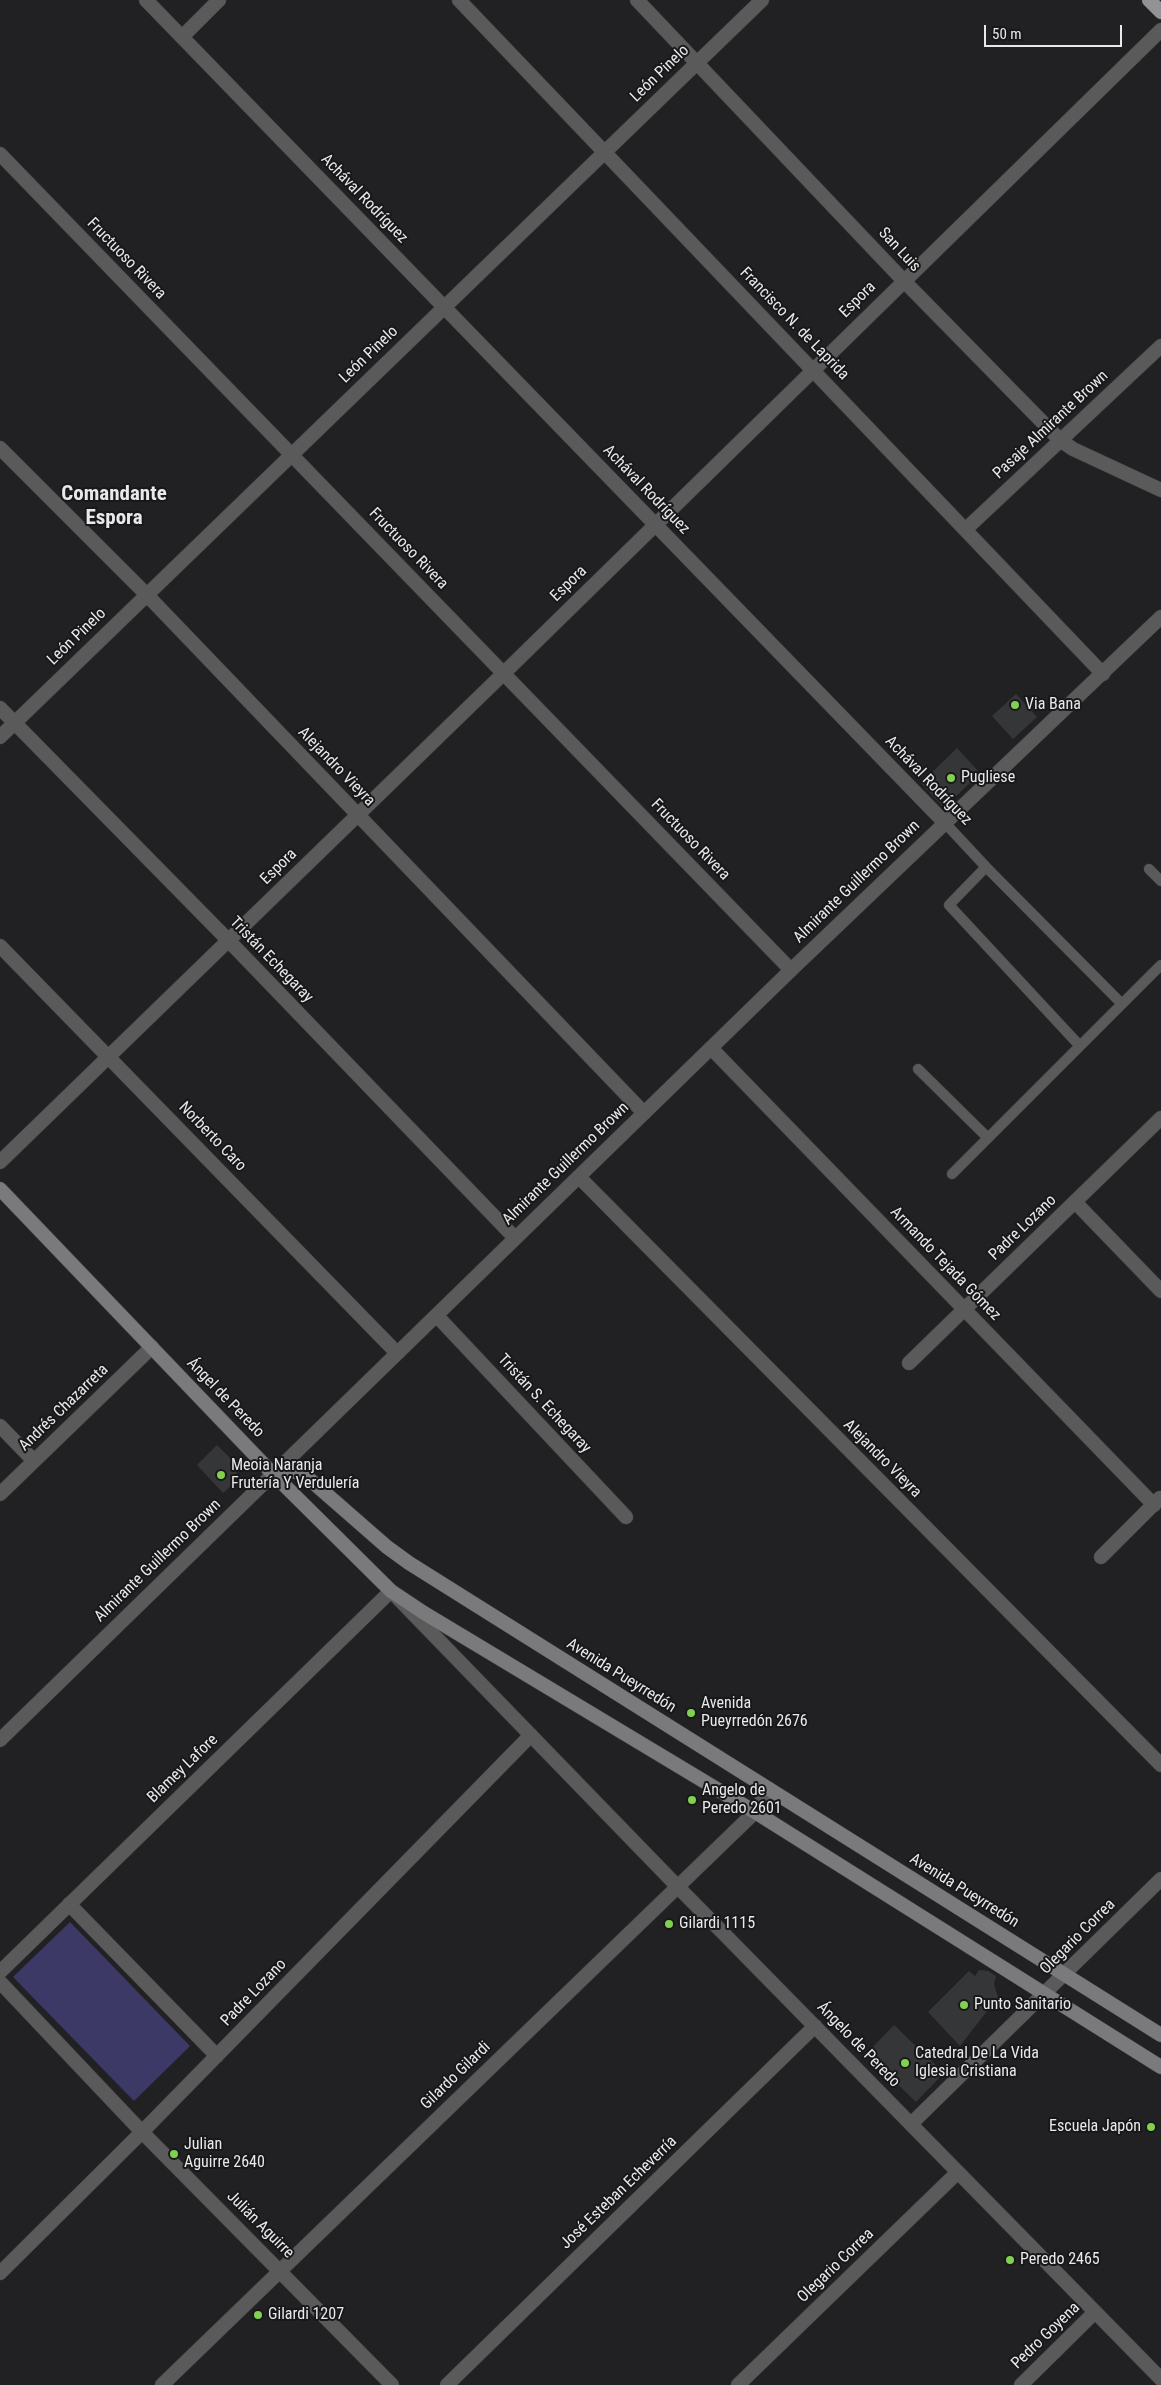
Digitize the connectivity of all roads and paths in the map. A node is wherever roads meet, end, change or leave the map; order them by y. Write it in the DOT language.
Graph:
graph roads {
  1 [pos="146,0"];
  2 [pos="219,0"];
  3 [pos="459,0"];
  4 [pos="637,0"];
  5 [pos="762,0"];
  6 [pos="1149,0"];
  7 [pos="1161,12"];
  8 [pos="1161,30"];
  9 [pos="182,36"];
  10 [pos="698,62"];
  11 [pos="606,152"];
  12 [pos="0,154"];
  13 [pos="903,280"];
  14 [pos="444,307"];
  15 [pos="1161,346"];
  16 [pos="813,369"];
  17 [pos="1060,440"];
  18 [pos="0,448"];
  19 [pos="291,454"];
  20 [pos="1161,490"];
  21 [pos="656,525"];
  22 [pos="966,529"];
  23 [pos="146,594"];
  24 [pos="1161,617"];
  25 [pos="504,673"];
  26 [pos="1103,674"];
  27 [pos="0,708"];
  28 [pos="14,723"];
  29 [pos="0,737"];
  30 [pos="358,815"];
  31 [pos="945,823"];
  32 [pos="986,867"];
  33 [pos="1149,869"];
  34 [pos="1161,881"];
  35 [pos="228,940"];
  36 [pos="0,946"];
  37 [pos="1161,965"];
  38 [pos="791,970"];
  39 [pos="1121,1003"];
  40 [pos="1079,1045"];
  41 [pos="710,1048"];
  42 [pos="109,1056"];
  43 [pos="918,1069"];
  44 [pos="644,1113"];
  45 [pos="1161,1118"];
  46 [pos="988,1138"];
  47 [pos="0,1162"];
  48 [pos="952,1174"];
  49 [pos="579,1177"];
  50 [pos="0,1189"];
  51 [pos="1075,1202"];
  52 [pos="515,1238"];
  53 [pos="1161,1292"];
  54 [pos="965,1310"];
  55 [pos="437,1316"];
  56 [pos="152,1347"];
  57 [pos="397,1353"];
  58 [pos="909,1363"];
  59 [pos="0,1426"];
  60 [pos="34,1461"];
  61 [pos="273,1474"];
  62 [pos="0,1494"];
  63 [pos="1158,1501"];
  64 [pos="626,1517"];
  65 [pos="1101,1557"];
  66 [pos="391,1591"];
  67 [pos="531,1735"];
  68 [pos="0,1740"];
  69 [pos="1161,1765"];
  70 [pos="769,1789"];
  71 [pos="755,1812"];
  72 [pos="1161,1879"];
  73 [pos="677,1886"];
  74 [pos="69,1904"];
  75 [pos="0,1972"];
  76 [pos="1065,1975"];
  77 [pos="0,1982"];
  78 [pos="1046,1994"];
  79 [pos="815,2026"];
  80 [pos="1161,2035"];
  81 [pos="217,2056"];
  82 [pos="1161,2067"];
  83 [pos="911,2124"];
  84 [pos="142,2132"];
  85 [pos="958,2172"];
  86 [pos="280,2270"];
  87 [pos="0,2273"];
  88 [pos="1095,2312"];
  89 [pos="1161,2379"];
  90 [pos="162,2385"];
  91 [pos="392,2385"];
  92 [pos="447,2385"];
  93 [pos="738,2385"];
  94 [pos="1021,2385"];
  1 -- 9 [label="street, Achával Rodríguez"];
  2 -- 9 [label="street"];
  3 -- 11 [label="street, Francisco N. de Laprida"];
  4 -- 10 [label="street, San Luis"];
  5 -- 10 [label="street, León Pinelo"];
  6 -- 7 [label="main road"];
  8 -- 13 [label="street, Espora"];
  9 -- 14 [label="street, Achával Rodríguez"];
  10 -- 11 [label="street, León Pinelo"];
  10 -- 13 [label="street, San Luis"];
  11 -- 14 [label="street, León Pinelo"];
  11 -- 16 [label="street, Francisco N. de Laprida"];
  12 -- 19 [label="street, Fructuoso Rivera"];
  13 -- 16 [label="street, Espora"];
  13 -- 17 [label="street, San Luis"];
  14 -- 19 [label="street, León Pinelo"];
  14 -- 21 [label="street, Achával Rodríguez"];
  15 -- 17 [label="street, Pasaje Almirante Brown"];
  16 -- 21 [label="street, Espora"];
  16 -- 22 [label="street, Francisco N. de Laprida"];
  17 -- 20 [label="street, San Luis"];
  17 -- 22 [label="street, Pasaje Almirante Brown"];
  18 -- 23 [label="street, Alejandro Vieyra"];
  19 -- 23 [label="street, León Pinelo"];
  19 -- 25 [label="street, Fructuoso Rivera"];
  21 -- 25 [label="street, Espora"];
  21 -- 31 [label="street, Achával Rodríguez"];
  22 -- 26 [label="street, Francisco N. de Laprida"];
  23 -- 28 [label="street, León Pinelo"];
  23 -- 30 [label="street, Alejandro Vieyra"];
  24 -- 26 [label="street, Almirante Guillermo Brown"];
  25 -- 30 [label="street, Espora"];
  25 -- 38 [label="street, Fructuoso Rivera"];
  26 -- 31 [label="street, Almirante Guillermo Brown"];
  27 -- 28 [label="street, Tristán Echegaray"];
  28 -- 29 [label="street, León Pinelo"];
  28 -- 35 [label="street, Tristán Echegaray"];
  30 -- 35 [label="street, Espora"];
  30 -- 44 [label="street, Alejandro Vieyra"];
  31 -- 32 [label="lane, Achával Rodríguez"];
  31 -- 38 [label="street, Almirante Guillermo Brown"];
  32 -- 39 [label="lane, Achával Rodríguez"];
  32 -- 40 [label="lane"];
  33 -- 34 [label="lane"];
  35 -- 42 [label="street, Espora"];
  35 -- 52 [label="street, Tristán Echegaray"];
  36 -- 42 [label="street, Norberto Caro"];
  37 -- 39 [label="lane"];
  38 -- 41 [label="street, Almirante Guillermo Brown"];
  39 -- 40 [label="lane"];
  40 -- 46 [label="lane"];
  41 -- 44 [label="street, Almirante Guillermo Brown"];
  41 -- 54 [label="street, Armando Tejada Gómez"];
  42 -- 47 [label="street, Espora"];
  42 -- 57 [label="street, Norberto Caro"];
  43 -- 46 [label="lane"];
  44 -- 49 [label="street, Almirante Guillermo Brown"];
  45 -- 51 [label="street, Padre Lozano"];
  46 -- 48 [label="lane"];
  49 -- 52 [label="street, Almirante Guillermo Brown"];
  49 -- 69 [label="street, Alejandro Vieyra"];
  50 -- 56 [label="main road, Ángel de Peredo"];
  51 -- 53 [label="street"];
  51 -- 54 [label="street, Padre Lozano"];
  52 -- 55 [label="street, Almirante Guillermo Brown"];
  54 -- 58 [label="street, Padre Lozano"];
  54 -- 63 [label="street, Armando Tejada Gómez"];
  55 -- 57 [label="street, Almirante Guillermo Brown"];
  55 -- 64 [label="street, Tristán S. Echegaray"];
  56 -- 60 [label="street, Andrés Chazarreta"];
  56 -- 61 [label="main road, Ángel de Peredo"];
  57 -- 61 [label="street, Almirante Guillermo Brown"];
  59 -- 60 [label="street"];
  60 -- 62 [label="street, Andrés Chazarreta"];
  61 -- 66 [label="main road, Ángel de Peredo"];
  61 -- 68 [label="street, Almirante Guillermo Brown"];
  61 -- 70 [label="main road, Avenida Pueyrredón"];
  63 -- 65 [label="street"];
  66 -- 67 [label="street, Ángel de Peredo"];
  66 -- 71 [label="main road"];
  66 -- 74 [label="street, Blamey Lafore"];
  67 -- 73 [label="street, Ángelo de Peredo"];
  67 -- 81 [label="street, Padre Lozano"];
  70 -- 71 [label="street, Gilardo Gilardi"];
  70 -- 76 [label="main road, Avenida Pueyrredón"];
  71 -- 73 [label="street, Gilardo Gilardi"];
  71 -- 78 [label="main road"];
  72 -- 76 [label="street, Olegario Correa"];
  73 -- 79 [label="street, Ángelo de Peredo"];
  73 -- 86 [label="street, Gilardo Gilardi"];
  74 -- 75 [label="street, Blamey Lafore"];
  74 -- 81 [label="street"];
  76 -- 78 [label="street, Olegario Correa"];
  76 -- 80 [label="main road, Avenida Pueyrredón"];
  77 -- 84 [label="street, Julián Aguirre"];
  78 -- 82 [label="main road"];
  78 -- 83 [label="street, Olegario Correa"];
  79 -- 83 [label="street, Ángelo de Peredo"];
  79 -- 92 [label="street, José Esteban Echeverría"];
  81 -- 84 [label="street, Padre Lozano"];
  83 -- 85 [label="street, Ángelo de Peredo"];
  84 -- 86 [label="street, Julián Aguirre"];
  84 -- 87 [label="street, Padre Lozano"];
  85 -- 88 [label="street, Ángelo de Peredo"];
  85 -- 93 [label="street, Olegario Correa"];
  86 -- 90 [label="street, Gilardo Gilardi"];
  86 -- 91 [label="street, Julián Aguirre"];
  88 -- 89 [label="street, Ángelo de Peredo"];
  88 -- 94 [label="street, Pedro Goyena"];
}
